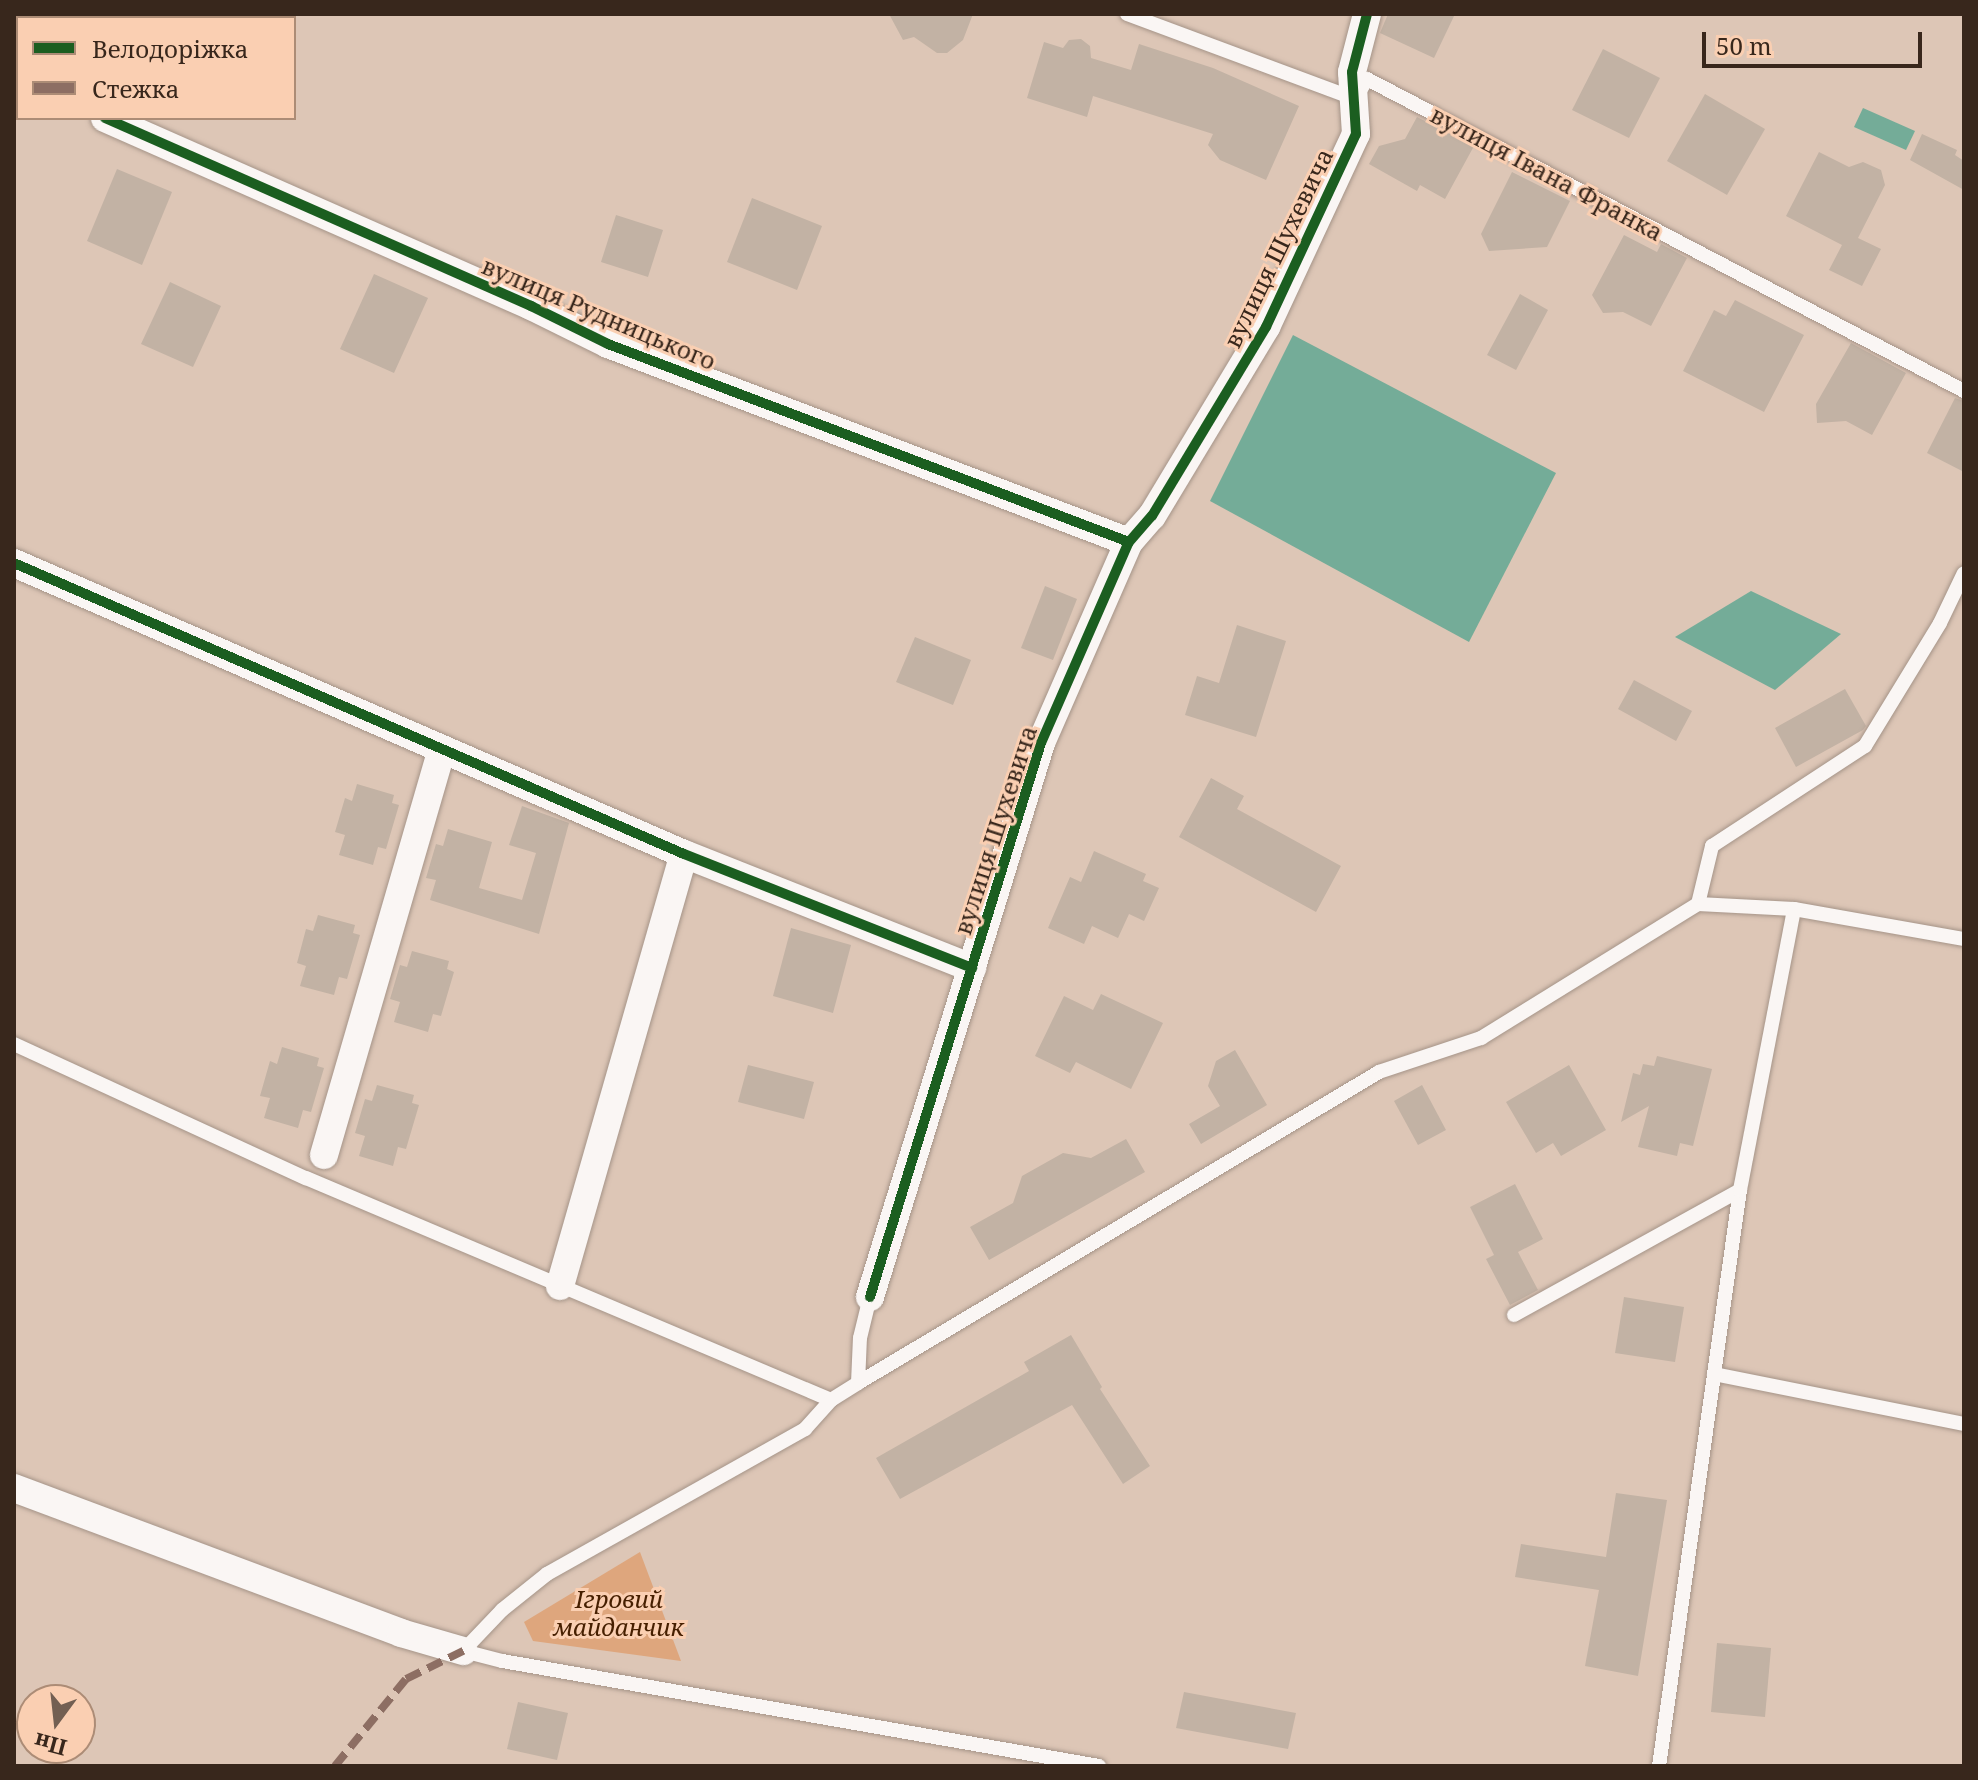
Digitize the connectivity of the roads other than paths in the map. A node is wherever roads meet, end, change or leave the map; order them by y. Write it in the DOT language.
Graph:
graph roads {
  1 [pos="1127,14"];
  2 [pos="1367,14"];
  3 [pos="1355,99"];
  4 [pos="110,120"];
  5 [pos="1964,391"];
  6 [pos="1129,542"];
  7 [pos="14,563"];
  8 [pos="1964,573"];
  9 [pos="442,750"];
  10 [pos="684,854"];
  11 [pos="1698,904"];
  12 [pos="1794,909"];
  13 [pos="1964,939"];
  14 [pos="972,968"];
  15 [pos="14,1044"];
  16 [pos="324,1155"];
  17 [pos="1740,1190"];
  18 [pos="560,1286"];
  19 [pos="870,1297"];
  20 [pos="1514,1315"];
  21 [pos="1714,1374"];
  22 [pos="858,1383"];
  23 [pos="831,1400"];
  24 [pos="1964,1424"];
  25 [pos="14,1488"];
  26 [pos="463,1651"];
  27 [pos="1099,1766"];
  28 [pos="1659,1766"];
  1 -- 3 [label="lane"];
  2 -- 3 [label="street, вулиця Шухевича"];
  3 -- 5 [label="lane, вулиця Івана Франка"];
  3 -- 6 [label="street, вулиця Шухевича"];
  4 -- 6 [label="street, вулиця Рудницького"];
  6 -- 14 [label="street, вулиця Шухевича"];
  7 -- 9 [label="street"];
  8 -- 11 [label="lane"];
  9 -- 10 [label="street"];
  9 -- 16 [label="street"];
  10 -- 14 [label="street"];
  10 -- 18 [label="street"];
  11 -- 12 [label="lane"];
  11 -- 22 [label="lane"];
  12 -- 13 [label="lane"];
  12 -- 17 [label="lane"];
  14 -- 19 [label="street, вулиця Шухевича"];
  15 -- 18 [label="lane"];
  17 -- 20 [label="lane"];
  17 -- 21 [label="lane"];
  18 -- 23 [label="lane"];
  19 -- 22 [label="lane"];
  21 -- 24 [label="lane"];
  21 -- 28 [label="lane"];
  22 -- 23 [label="lane"];
  23 -- 26 [label="lane"];
  25 -- 26 [label="street"];
  26 -- 27 [label="lane"];
}
